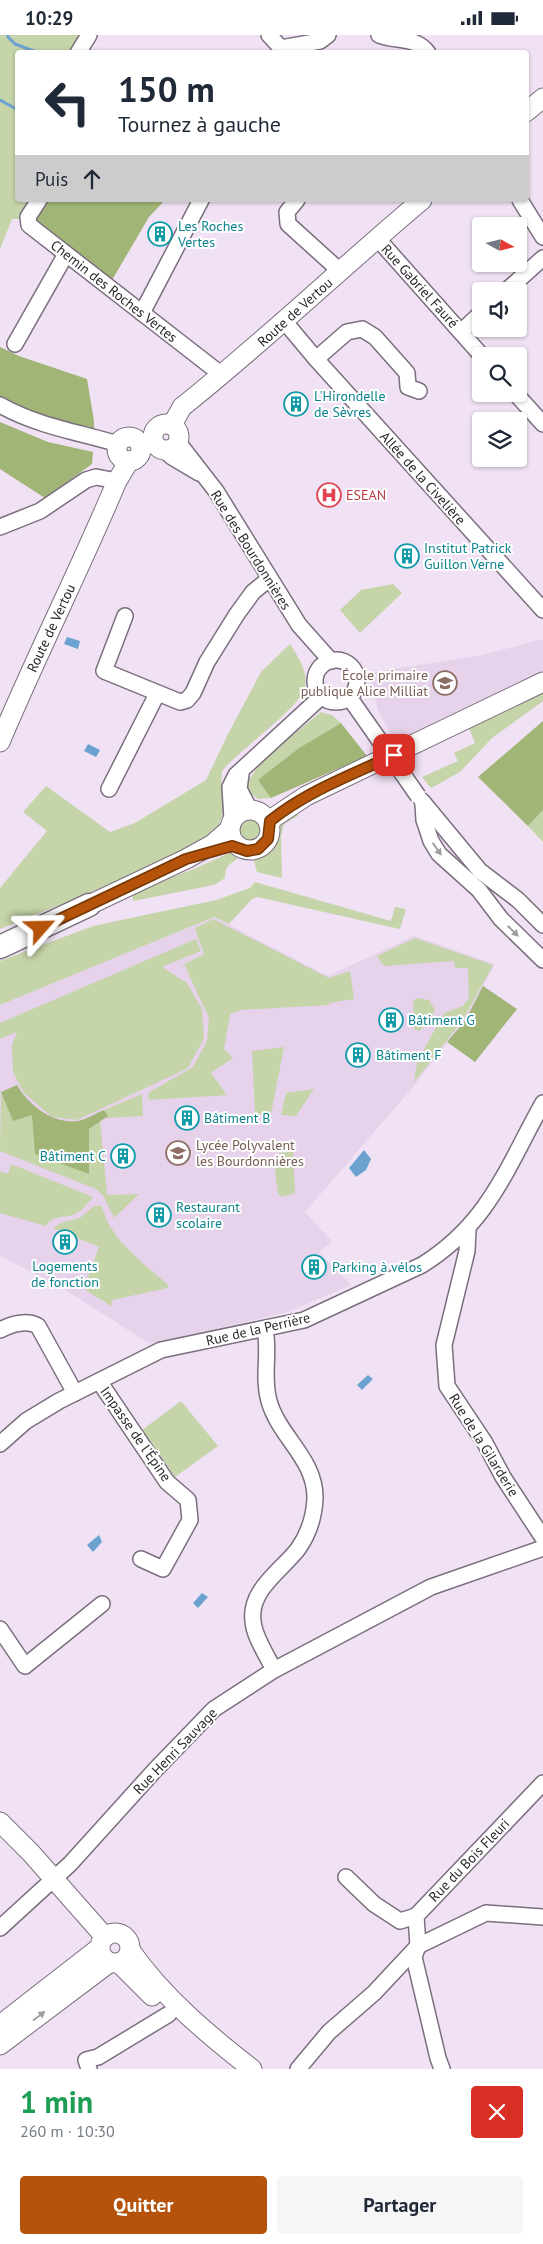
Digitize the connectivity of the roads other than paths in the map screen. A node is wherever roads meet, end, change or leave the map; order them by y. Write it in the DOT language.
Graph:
graph roads {
  1 [pos="90,35"];
  2 [pos="271,35"];
  3 [pos="328,35"];
  4 [pos="379,35"];
  5 [pos="420,43"];
  6 [pos="391,46"];
  7 [pos="80,50"];
  8 [pos="269,50"];
  9 [pos="543,98"];
  10 [pos="529,110"];
  11 [pos="38,202"];
  12 [pos="199,202"];
  13 [pos="296,202"];
  14 [pos="420,202"];
  15 [pos="521,202"];
  16 [pos="543,237"];
  17 [pos="377,238"];
  18 [pos="66,254"];
  19 [pos="543,259"];
  20 [pos="340,271"];
  21 [pos="516,282"];
  22 [pos="142,313"];
  23 [pos="285,322"];
  24 [pos="472,322"];
  25 [pos="461,332"];
  26 [pos="15,344"];
  27 [pos="474,347"];
  28 [pos="316,359"];
  29 [pos="222,375"];
  30 [pos="419,391"];
  31 [pos="523,402"];
  32 [pos="0,405"];
  33 [pos="543,424"];
  34 [pos="150,444"];
  35 [pos="117,481"];
  36 [pos="0,527"];
  37 [pos="269,579"];
  38 [pos="543,610"];
  39 [pos="125,616"];
  40 [pos="325,665"];
  41 [pos="543,682"];
  42 [pos="157,694"];
  43 [pos="322,696"];
  44 [pos="349,697"];
  45 [pos="0,742"];
  46 [pos="241,769"];
  47 [pos="109,789"];
  48 [pos="421,800"];
  49 [pos="259,815"];
  50 [pos="233,831"];
  51 [pos="89,905"];
  52 [pos="543,925"];
  53 [pos="0,937"];
  54 [pos="0,947"];
  55 [pos="543,960"];
  56 [pos="543,1103"];
  57 [pos="468,1229"];
  58 [pos="265,1329"];
  59 [pos="0,1330"];
  60 [pos="99,1381"];
  61 [pos="75,1393"];
  62 [pos="0,1444"];
  63 [pos="543,1538"];
  64 [pos="543,1548"];
  65 [pos="141,1559"];
  66 [pos="102,1604"];
  67 [pos="0,1629"];
  68 [pos="274,1670"];
  69 [pos="543,1783"];
  70 [pos="0,1822"];
  71 [pos="346,1877"];
  72 [pos="54,1879"];
  73 [pos="416,1915"];
  74 [pos="543,1917"];
  75 [pos="0,1928"];
  76 [pos="418,1946"];
  77 [pos="112,1952"];
  78 [pos="169,2014"];
  79 [pos="0,2025"];
  80 [pos="0,2045"];
  81 [pos="89,2069"];
  82 [pos="232,2069"];
  83 [pos="252,2069"];
  84 [pos="298,2069"];
  85 [pos="442,2069"];
  1 -- 7 [label="street"];
  2 -- 3 [label="street"];
  2 -- 8 [label="street"];
  4 -- 6 [label="street"];
  5 -- 6 [label="street"];
  9 -- 10 [label="main road"];
  11 -- 18 [label="street, Chemin des Roches Vertes"];
  12 -- 22 [label="street"];
  13 -- 20 [label="street"];
  14 -- 17 [label="main road, Route de Vertou"];
  15 -- 16 [label="street"];
  17 -- 20 [label="main road, Route de Vertou"];
  17 -- 25 [label="street, Rue Gabriel Fauré"];
  18 -- 22 [label="street, Chemin des Roches Vertes"];
  18 -- 26 [label="street"];
  19 -- 21 [label="street"];
  20 -- 23 [label="main road, Route de Vertou"];
  22 -- 29 [label="street, Chemin des Roches Vertes"];
  23 -- 28 [label="street, Allée de la Civelière"];
  23 -- 29 [label="main road, Route de Vertou"];
  24 -- 25 [label="street"];
  25 -- 27 [label="street, Rue Gabriel Fauré"];
  28 -- 30 [label="street"];
  28 -- 38 [label="street, Allée de la Civelière"];
  29 -- 34 [label="main road, Route de Vertou"];
  31 -- 33 [label="street"];
  32 -- 34 [label="street"];
  34 -- 35 [label="main road, Route de Vertou"];
  34 -- 37 [label="street, Rue des Bourdonnières"];
  35 -- 36 [label="street"];
  35 -- 45 [label="main road, Route de Vertou"];
  37 -- 40 [label="street, Rue des Bourdonnières"];
  37 -- 42 [label="street"];
  39 -- 42 [label="street"];
  40 -- 43 [label="street"];
  40 -- 44 [label="street"];
  41 -- 49 [label="main road"];
  42 -- 47 [label="street"];
  43 -- 44 [label="street"];
  43 -- 46 [label="street"];
  44 -- 48 [label="street, bridge"];
  46 -- 49 [label="street"];
  46 -- 50 [label="street"];
  48 -- 52 [label="street"];
  48 -- 55 [label="street, one-way"];
  49 -- 50 [label="main road"];
  49 -- 50 [label="main road"];
  50 -- 51 [label="main road"];
  51 -- 53 [label="highway"];
  51 -- 54 [label="highway"];
  56 -- 57 [label="street"];
  57 -- 58 [label="street, Rue de la Perrière"];
  57 -- 63 [label="street, Rue de la Gilarderie"];
  58 -- 60 [label="street, Rue de la Perrière"];
  58 -- 68 [label="street"];
  59 -- 61 [label="street"];
  60 -- 61 [label="street, Rue de la Perrière"];
  60 -- 65 [label="street, Impasse de l'Épine"];
  61 -- 62 [label="street, Rue de la Perrière"];
  64 -- 68 [label="street, Rue Henri Sauvage"];
  66 -- 67 [label="street"];
  68 -- 72 [label="street, Rue Henri Sauvage"];
  69 -- 73 [label="street, Rue du Bois Fleuri"];
  70 -- 72 [label="main road"];
  71 -- 73 [label="street"];
  72 -- 75 [label="street, Rue Henri Sauvage"];
  72 -- 77 [label="main road"];
  73 -- 76 [label="street"];
  74 -- 76 [label="street"];
  76 -- 84 [label="street"];
  76 -- 85 [label="street"];
  77 -- 78 [label="main road"];
  77 -- 79 [label="main road"];
  80 -- 77 [label="main road, one-way"];
  77 -- 83 [label="main road"];
  78 -- 81 [label="street"];
  78 -- 82 [label="main road"];
}
